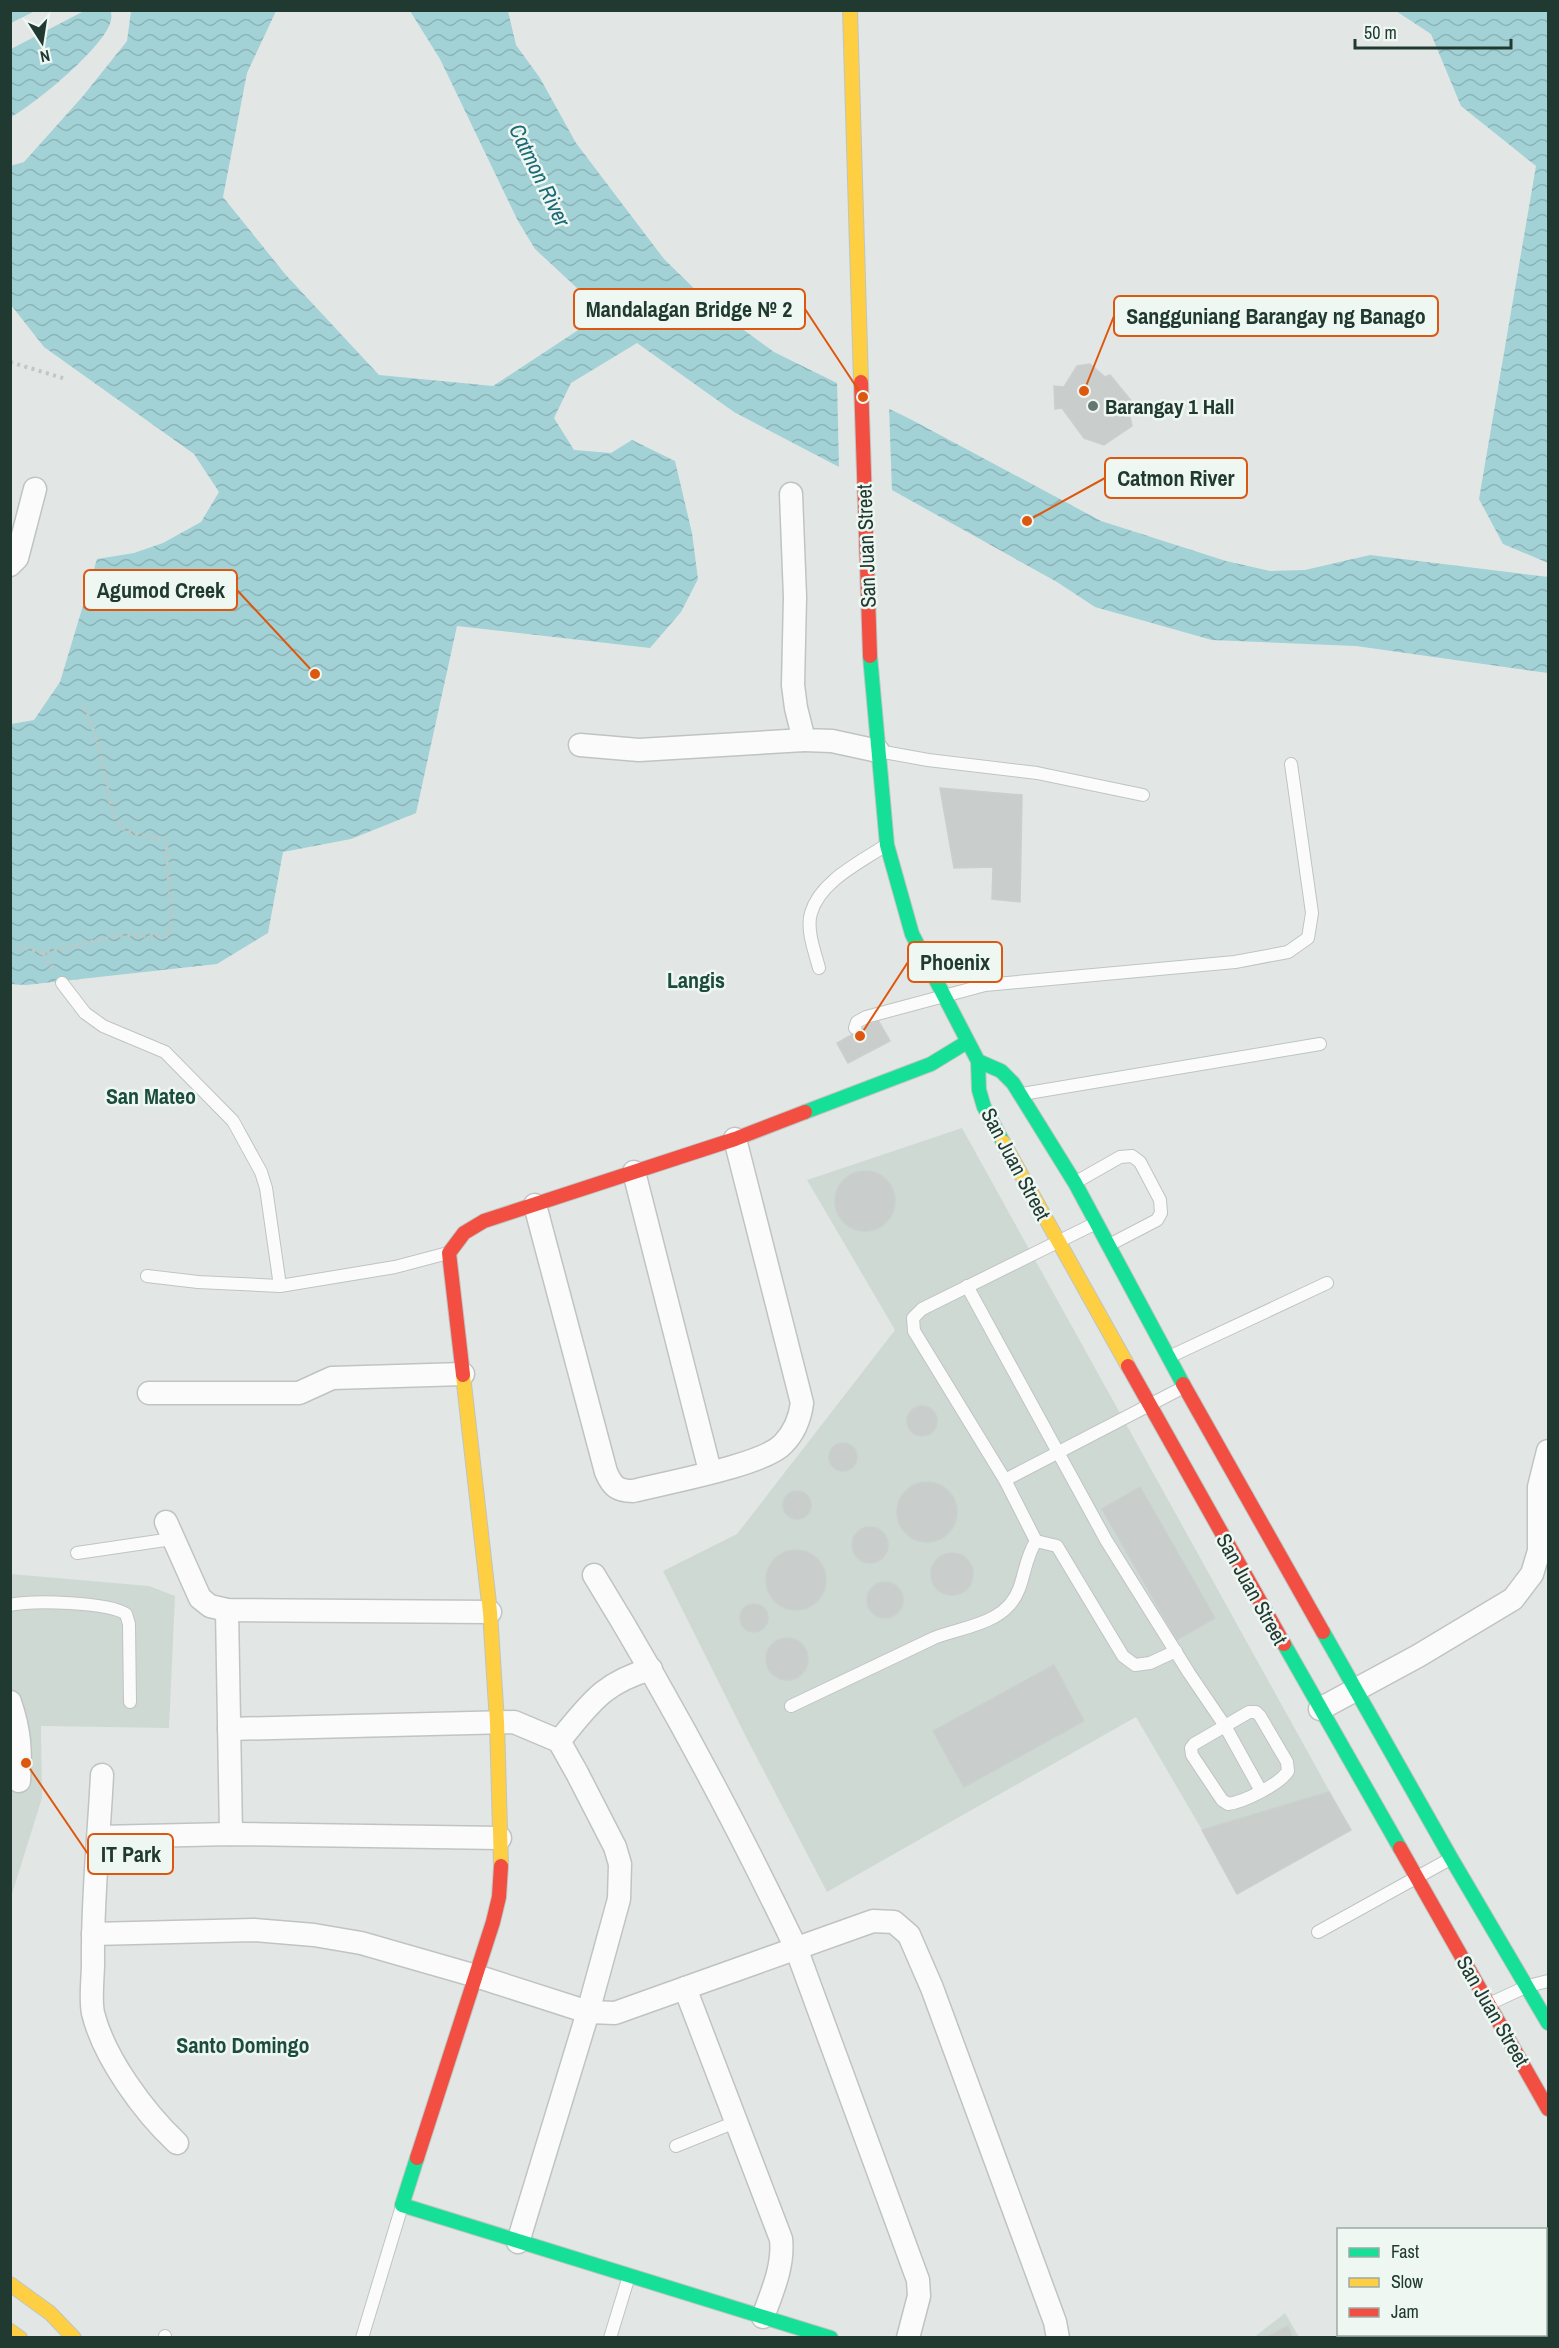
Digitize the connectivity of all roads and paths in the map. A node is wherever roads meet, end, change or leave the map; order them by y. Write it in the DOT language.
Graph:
graph roads {
  1 [pos="850,10"];
  2 [pos="10,362"];
  3 [pos="66,379"];
  4 [pos="35,489"];
  5 [pos="791,494"];
  6 [pos="20,515"];
  7 [pos="10,565"];
  8 [pos="83,704"];
  9 [pos="804,740"];
  10 [pos="580,745"];
  11 [pos="878,751"];
  12 [pos="1291,764"];
  13 [pos="1143,795"];
  14 [pos="887,844"];
  15 [pos="10,947"];
  16 [pos="43,953"];
  17 [pos="52,967"];
  18 [pos="819,968"];
  19 [pos="62,983"];
  20 [pos="943,996"];
  21 [pos="855,1028"];
  22 [pos="967,1042"];
  23 [pos="1320,1044"];
  24 [pos="978,1061"];
  25 [pos="1021,1094"];
  26 [pos="735,1139"];
  27 [pos="634,1173"];
  28 [pos="1075,1183"];
  29 [pos="535,1205"];
  30 [pos="1096,1222"];
  31 [pos="1058,1242"];
  32 [pos="1108,1245"];
  33 [pos="449,1253"];
  34 [pos="147,1276"];
  35 [pos="1327,1282"];
  36 [pos="280,1286"];
  37 [pos="967,1286"];
  38 [pos="1168,1357"];
  39 [pos="463,1374"];
  40 [pos="1184,1388"];
  41 [pos="149,1393"];
  42 [pos="1149,1406"];
  43 [pos="1548,1450"];
  44 [pos="1058,1452"];
  45 [pos="710,1471"];
  46 [pos="1005,1480"];
  47 [pos="169,1531"];
  48 [pos="1036,1541"];
  49 [pos="77,1553"];
  50 [pos="594,1575"];
  51 [pos="10,1605"];
  52 [pos="227,1610"];
  53 [pos="490,1612"];
  54 [pos="1176,1651"];
  55 [pos="651,1669"];
  56 [pos="1356,1689"];
  57 [pos="10,1702"];
  58 [pos="130,1702"];
  59 [pos="791,1706"];
  60 [pos="1320,1709"];
  61 [pos="497,1722"];
  62 [pos="1225,1726"];
  63 [pos="229,1729"];
  64 [pos="560,1741"];
  65 [pos="102,1775"];
  66 [pos="19,1781"];
  67 [pos="1260,1791"];
  68 [pos="231,1834"];
  69 [pos="99,1837"];
  70 [pos="500,1838"];
  71 [pos="1451,1858"];
  72 [pos="1416,1877"];
  73 [pos="1318,1932"];
  74 [pos="93,1934"];
  75 [pos="796,1948"];
  76 [pos="476,1976"];
  77 [pos="1548,1981"];
  78 [pos="1528,1986"];
  79 [pos="685,1988"];
  80 [pos="1490,2003"];
  81 [pos="588,2012"];
  82 [pos="1548,2023"];
  83 [pos="1543,2086"];
  84 [pos="1548,2109"];
  85 [pos="738,2121"];
  86 [pos="177,2143"];
  87 [pos="675,2146"];
  88 [pos="402,2205"];
  89 [pos="518,2241"];
  90 [pos="629,2276"];
  91 [pos="10,2284"];
  92 [pos="764,2318"];
  93 [pos="10,2331"];
  94 [pos="20,2337"];
  95 [pos="74,2337"];
  96 [pos="362,2337"];
  97 [pos="610,2337"];
  98 [pos="831,2337"];
  99 [pos="908,2337"];
  100 [pos="1058,2337"];
  1 -- 11 [label="main road, San Juan Street"];
  2 -- 3 [label="path"];
  4 -- 6 [label="street"];
  5 -- 9 [label="street"];
  6 -- 7 [label="street"];
  8 -- 16 [label="path"];
  9 -- 10 [label="street"];
  9 -- 11 [label="street"];
  11 -- 13 [label="lane"];
  11 -- 14 [label="main road, San Juan Street"];
  12 -- 20 [label="lane"];
  14 -- 18 [label="lane"];
  14 -- 20 [label="main road, San Juan Street"];
  15 -- 16 [label="path"];
  16 -- 17 [label="path"];
  19 -- 36 [label="lane"];
  20 -- 21 [label="lane"];
  20 -- 22 [label="main road, San Juan Street"];
  22 -- 24 [label="main road, San Juan Street"];
  22 -- 26 [label="main road"];
  23 -- 25 [label="lane"];
  24 -- 25 [label="main road, San Juan Street"];
  24 -- 31 [label="main road, San Juan Street"];
  25 -- 28 [label="main road, San Juan Street"];
  26 -- 27 [label="main road"];
  26 -- 45 [label="street"];
  27 -- 29 [label="main road"];
  27 -- 45 [label="street"];
  28 -- 30 [label="main road, San Juan Street"];
  28 -- 32 [label="lane"];
  29 -- 33 [label="main road"];
  29 -- 45 [label="street"];
  30 -- 31 [label="lane"];
  30 -- 32 [label="main road, San Juan Street"];
  31 -- 37 [label="lane"];
  31 -- 42 [label="main road, San Juan Street"];
  32 -- 38 [label="main road, San Juan Street"];
  33 -- 36 [label="lane"];
  33 -- 39 [label="main road"];
  34 -- 36 [label="lane"];
  35 -- 38 [label="lane"];
  37 -- 44 [label="lane"];
  37 -- 46 [label="lane"];
  38 -- 40 [label="main road, San Juan Street"];
  39 -- 41 [label="street"];
  39 -- 53 [label="main road"];
  40 -- 42 [label="lane"];
  40 -- 56 [label="main road, San Juan Street"];
  42 -- 44 [label="lane"];
  42 -- 60 [label="main road, San Juan Street"];
  43 -- 56 [label="street"];
  44 -- 46 [label="lane"];
  44 -- 54 [label="lane"];
  46 -- 48 [label="lane"];
  47 -- 49 [label="lane"];
  47 -- 52 [label="street"];
  48 -- 54 [label="lane"];
  48 -- 59 [label="lane"];
  50 -- 55 [label="street"];
  51 -- 58 [label="lane"];
  52 -- 53 [label="street"];
  52 -- 63 [label="street"];
  53 -- 61 [label="main road"];
  54 -- 62 [label="lane"];
  55 -- 64 [label="street"];
  55 -- 75 [label="street"];
  56 -- 60 [label="street"];
  56 -- 71 [label="main road, San Juan Street"];
  57 -- 66 [label="street"];
  60 -- 72 [label="main road, San Juan Street"];
  61 -- 63 [label="street"];
  61 -- 64 [label="street"];
  61 -- 70 [label="main road"];
  62 -- 67 [label="lane"];
  62 -- 67 [label="lane"];
  62 -- 67 [label="lane"];
  63 -- 68 [label="street"];
  64 -- 81 [label="street"];
  65 -- 69 [label="street"];
  68 -- 69 [label="street"];
  68 -- 70 [label="street"];
  69 -- 74 [label="street"];
  70 -- 76 [label="main road"];
  71 -- 72 [label="lane"];
  71 -- 78 [label="main road, San Juan Street"];
  72 -- 73 [label="lane"];
  72 -- 80 [label="main road, San Juan Street"];
  74 -- 76 [label="street"];
  74 -- 86 [label="street"];
  75 -- 79 [label="street"];
  75 -- 99 [label="street"];
  75 -- 100 [label="street"];
  76 -- 81 [label="street"];
  76 -- 88 [label="main road"];
  77 -- 78 [label="lane"];
  78 -- 80 [label="lane"];
  78 -- 82 [label="main road, San Juan Street"];
  79 -- 81 [label="street"];
  79 -- 85 [label="street"];
  80 -- 83 [label="main road, San Juan Street"];
  81 -- 89 [label="street"];
  83 -- 84 [label="main road, San Juan Street"];
  85 -- 87 [label="lane"];
  85 -- 92 [label="street"];
  88 -- 89 [label="main road"];
  88 -- 96 [label="lane"];
  89 -- 90 [label="main road"];
  90 -- 92 [label="main road"];
  90 -- 97 [label="lane"];
  91 -- 95 [label="main road"];
  92 -- 98 [label="main road"];
  93 -- 94 [label="main road"];
}
